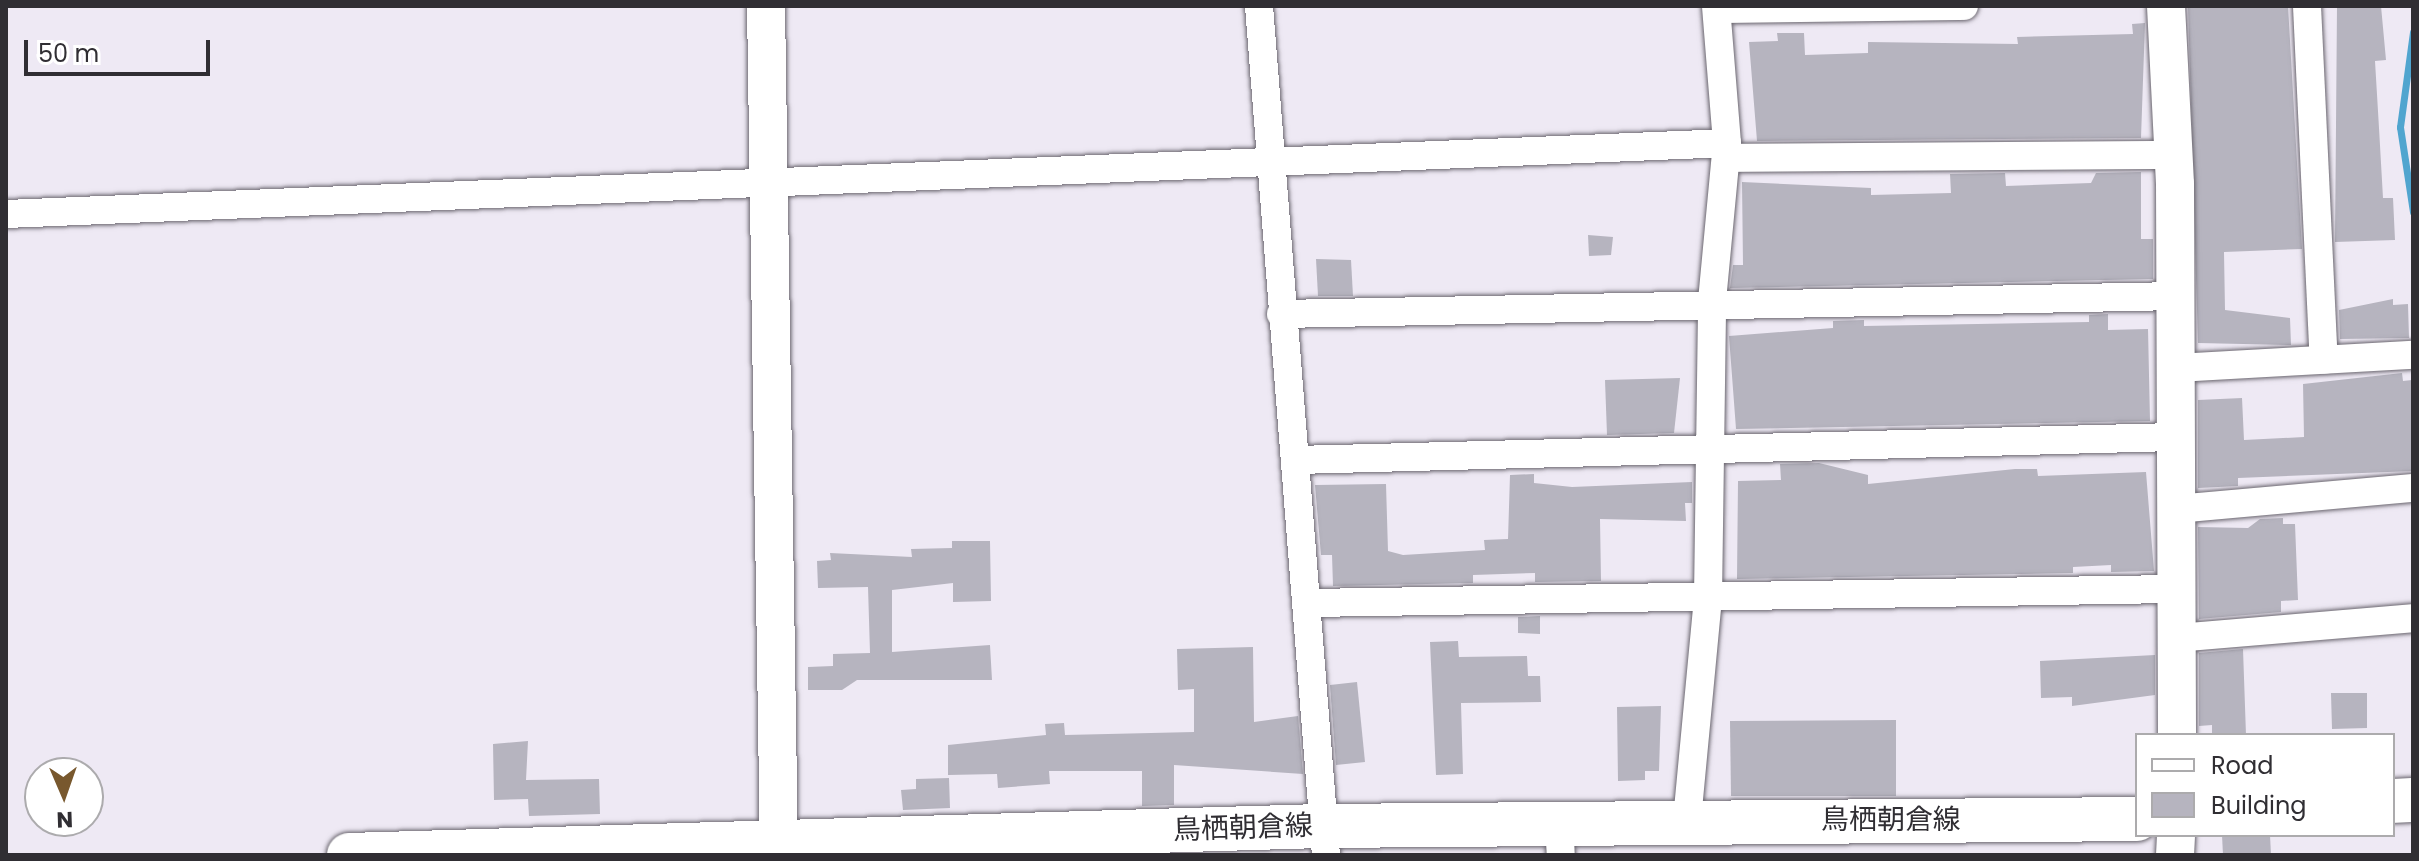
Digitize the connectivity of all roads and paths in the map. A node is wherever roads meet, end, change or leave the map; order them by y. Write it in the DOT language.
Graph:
graph roads {
  1 [pos="766,6"];
  2 [pos="1259,6"];
  3 [pos="1964,6"];
  4 [pos="2166,6"];
  5 [pos="2307,6"];
  6 [pos="1716,8"];
  7 [pos="1727,151"];
  8 [pos="2174,155"];
  9 [pos="1266,162"];
  10 [pos="770,181"];
  11 [pos="6,214"];
  12 [pos="2175,296"];
  13 [pos="1712,301"];
  14 [pos="1281,314"];
  15 [pos="2413,355"];
  16 [pos="2324,360"];
  17 [pos="2177,368"];
  18 [pos="2176,437"];
  19 [pos="1711,446"];
  20 [pos="1296,460"];
  21 [pos="2413,488"];
  22 [pos="2176,509"];
  23 [pos="2176,589"];
  24 [pos="1708,598"];
  25 [pos="1310,603"];
  26 [pos="2413,618"];
  27 [pos="2177,638"];
  28 [pos="2177,733"];
  29 [pos="2135,819"];
  30 [pos="1687,820"];
  31 [pos="1560,838"];
  32 [pos="1324,840"];
  33 [pos="779,848"];
  34 [pos="349,855"];
  1 -- 10 [label="street"];
  2 -- 9 [label="street"];
  3 -- 6 [label="street"];
  4 -- 8 [label="street"];
  5 -- 16 [label="street"];
  6 -- 7 [label="street"];
  7 -- 8 [label="street"];
  7 -- 9 [label="street"];
  7 -- 13 [label="street"];
  8 -- 12 [label="street"];
  9 -- 10 [label="street"];
  9 -- 14 [label="street"];
  10 -- 11 [label="street"];
  10 -- 33 [label="street"];
  12 -- 13 [label="street"];
  12 -- 17 [label="street"];
  13 -- 14 [label="street"];
  13 -- 19 [label="street"];
  14 -- 20 [label="street"];
  15 -- 16 [label="street"];
  16 -- 17 [label="street"];
  17 -- 18 [label="street"];
  18 -- 19 [label="street"];
  18 -- 22 [label="street"];
  19 -- 20 [label="street"];
  19 -- 24 [label="street"];
  20 -- 25 [label="street"];
  21 -- 22 [label="street"];
  22 -- 23 [label="street"];
  23 -- 24 [label="street"];
  23 -- 27 [label="street"];
  24 -- 25 [label="street"];
  24 -- 30 [label="street"];
  25 -- 32 [label="street"];
  26 -- 27 [label="street"];
  27 -- 28 [label="street"];
  29 -- 30 [label="main road, 鳥栖朝倉線"];
  30 -- 31 [label="main road, 鳥栖朝倉線"];
  31 -- 32 [label="main road, 鳥栖朝倉線"];
  32 -- 33 [label="main road, 鳥栖朝倉線"];
  33 -- 34 [label="main road, 鳥栖朝倉線"];
}
